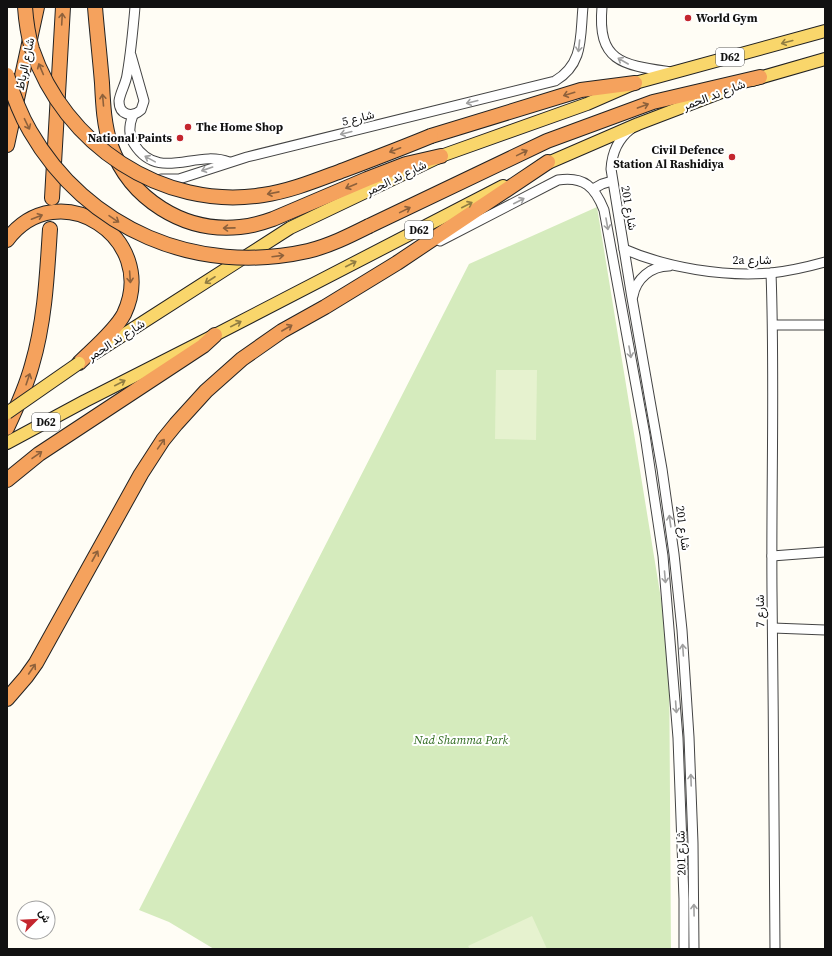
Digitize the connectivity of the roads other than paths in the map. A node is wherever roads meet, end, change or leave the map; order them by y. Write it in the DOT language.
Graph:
graph roads {
  1 [pos="25,7"];
  2 [pos="37,7"];
  3 [pos="63,7"];
  4 [pos="96,7"];
  5 [pos="135,7"];
  6 [pos="582,7"];
  7 [pos="602,7"];
  8 [pos="825,31"];
  9 [pos="131,55"];
  10 [pos="825,59"];
  11 [pos="674,72"];
  12 [pos="7,75"];
  13 [pos="760,77"];
  14 [pos="634,83"];
  15 [pos="133,115"];
  16 [pos="638,124"];
  17 [pos="106,130"];
  18 [pos="7,145"];
  19 [pos="441,156"];
  20 [pos="228,162"];
  21 [pos="548,162"];
  22 [pos="612,181"];
  23 [pos="593,189"];
  24 [pos="52,198"];
  25 [pos="50,229"];
  26 [pos="7,240"];
  27 [pos="624,249"];
  28 [pos="825,262"];
  29 [pos="397,263"];
  30 [pos="678,266"];
  31 [pos="770,273"];
  32 [pos="632,298"];
  33 [pos="773,325"];
  34 [pos="825,325"];
  35 [pos="215,335"];
  36 [pos="79,363"];
  37 [pos="7,413"];
  38 [pos="7,428"];
  39 [pos="7,443"];
  40 [pos="7,480"];
  41 [pos="825,552"];
  42 [pos="772,556"];
  43 [pos="773,628"];
  44 [pos="825,630"];
  45 [pos="7,700"];
  46 [pos="684,949"];
  47 [pos="694,949"];
  48 [pos="775,949"];
  14 -- 1 [label="highway, one-way, bridge"];
  2 -- 18 [label="highway, شارع الرباط"];
  24 -- 3 [label="highway, one-way"];
  17 -- 4 [label="highway, one-way"];
  5 -- 9 [label="street"];
  6 -- 20 [label="street, شارع 5, one-way"];
  11 -- 7 [label="street, one-way"];
  8 -- 11 [label="main road, شارع ند الحمر / D62, one-way"];
  9 -- 15 [label="street"];
  9 -- 15 [label="street"];
  10 -- 13 [label="main road, شارع ند الحمر / D62"];
  11 -- 14 [label="main road, شارع ند الحمر / D62"];
  12 -- 13 [label="highway, one-way, bridge"];
  13 -- 16 [label="main road, شارع ند الحمر / D62"];
  14 -- 19 [label="main road, شارع ند الحمر / D62"];
  20 -- 15 [label="street, one-way"];
  16 -- 21 [label="main road, شارع ند الحمر / D62"];
  16 -- 22 [label="street, شارع 201"];
  19 -- 17 [label="highway, one-way"];
  20 -- 17 [label="street, شارع 5, one-way"];
  19 -- 36 [label="main road, شارع ند الحمر / D62, one-way"];
  21 -- 29 [label="highway"];
  35 -- 21 [label="main road, شارع ند الحمر / D62, one-way"];
  22 -- 23 [label="street"];
  22 -- 27 [label="street, شارع 201"];
  29 -- 23 [label="street, one-way"];
  23 -- 46 [label="street, شارع 201, one-way"];
  38 -- 25 [label="highway, one-way"];
  26 -- 36 [label="highway, one-way"];
  27 -- 30 [label="street, 2a شارع"];
  27 -- 32 [label="street, شارع 201"];
  28 -- 31 [label="street, 2a شارع"];
  45 -- 29 [label="highway, one-way"];
  30 -- 31 [label="street, 2a شارع"];
  30 -- 32 [label="street, 2a شارع"];
  31 -- 33 [label="street, شارع 7"];
  47 -- 32 [label="street, شارع 201, one-way"];
  33 -- 34 [label="street"];
  33 -- 42 [label="street, شارع 7"];
  39 -- 35 [label="main road, شارع ند الحمر / D62, one-way"];
  40 -- 35 [label="highway, one-way"];
  36 -- 37 [label="main road, شارع ند الحمر / D62, bridge"];
  41 -- 42 [label="street"];
  42 -- 43 [label="street, شارع 7"];
  43 -- 44 [label="street"];
  43 -- 48 [label="street, شارع 7"];
}
